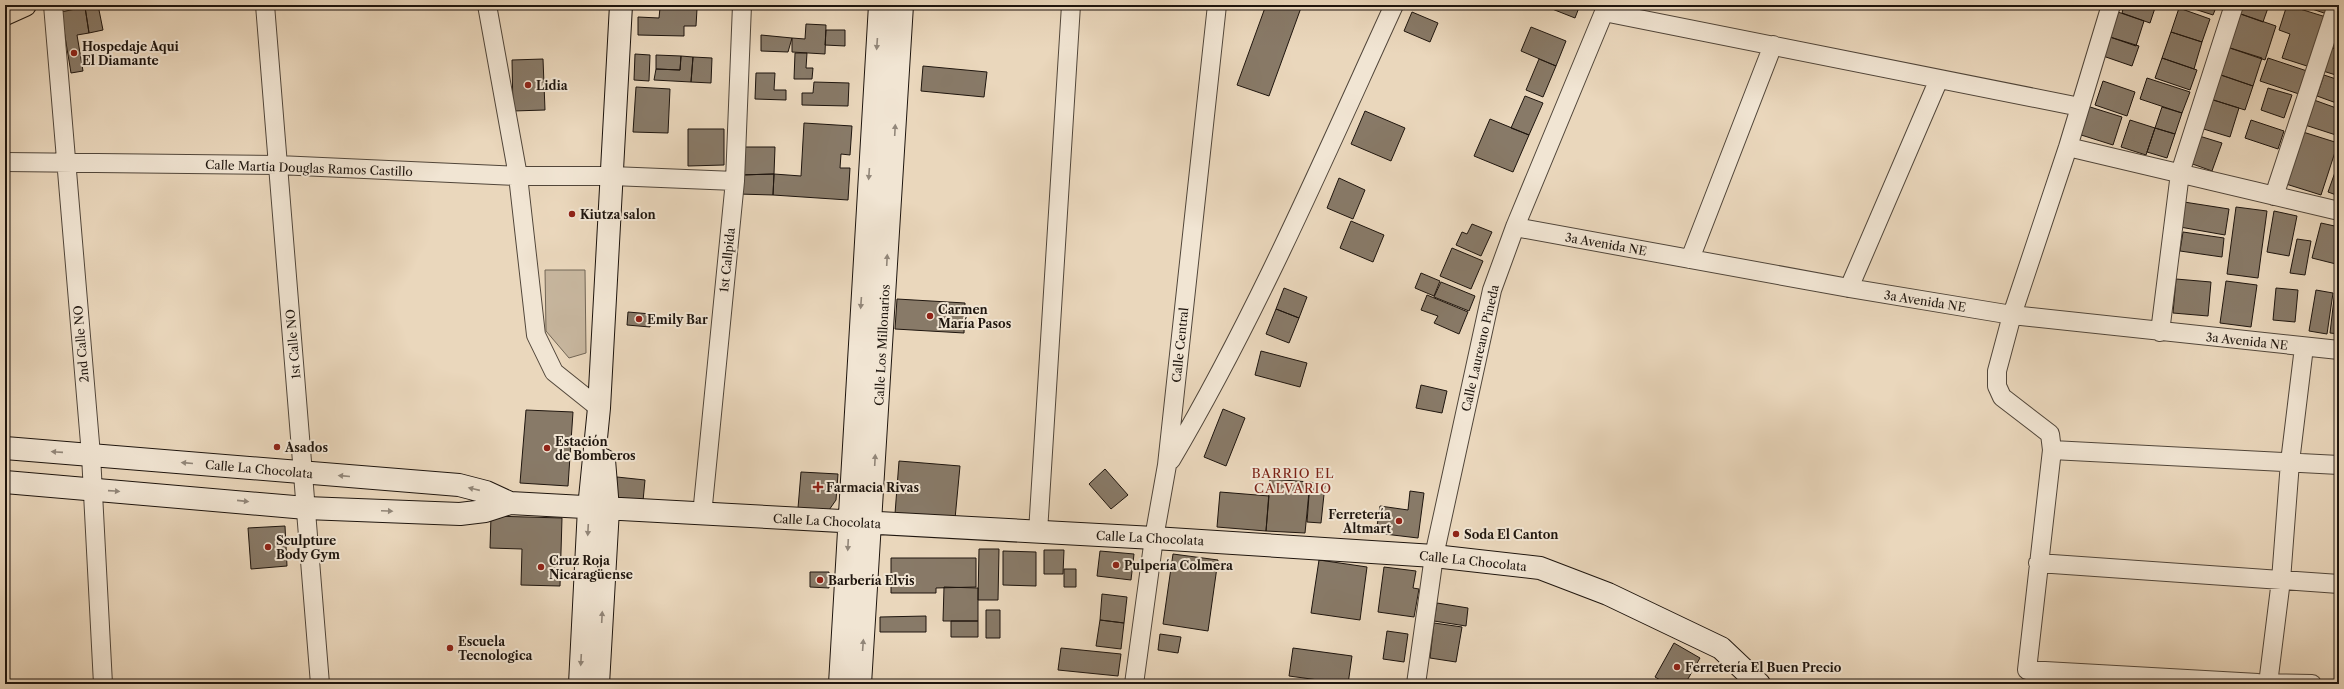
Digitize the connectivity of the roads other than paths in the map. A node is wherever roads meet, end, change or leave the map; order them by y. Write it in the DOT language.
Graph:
graph roads {
  1 [pos="25,5"];
  2 [pos="53,5"];
  3 [pos="265,5"];
  4 [pos="487,5"];
  5 [pos="621,5"];
  6 [pos="742,5"];
  7 [pos="880,5"];
  8 [pos="902,5"];
  9 [pos="1071,5"];
  10 [pos="1218,5"];
  11 [pos="1394,5"];
  12 [pos="2111,5"];
  13 [pos="2234,5"];
  14 [pos="2337,5"];
  15 [pos="1605,8"];
  16 [pos="5,14"];
  17 [pos="1773,45"];
  18 [pos="1939,79"];
  19 [pos="2080,107"];
  20 [pos="2068,147"];
  21 [pos="5,162"];
  22 [pos="66,164"];
  23 [pos="278,165"];
  24 [pos="2180,174"];
  25 [pos="518,176"];
  26 [pos="612,176"];
  27 [pos="734,181"];
  28 [pos="2274,196"];
  29 [pos="2339,211"];
  30 [pos="1515,227"];
  31 [pos="1690,259"];
  32 [pos="1850,288"];
  33 [pos="2012,315"];
  34 [pos="2160,332"];
  35 [pos="2304,347"];
  36 [pos="2339,350"];
  37 [pos="600,408"];
  38 [pos="5,448"];
  39 [pos="2052,450"];
  40 [pos="91,455"];
  41 [pos="2290,462"];
  42 [pos="2339,465"];
  43 [pos="1167,466"];
  44 [pos="303,473"];
  45 [pos="5,482"];
  46 [pos="92,489"];
  47 [pos="510,503"];
  48 [pos="306,508"];
  49 [pos="599,509"];
  50 [pos="702,515"];
  51 [pos="850,522"];
  52 [pos="871,523"];
  53 [pos="1038,532"];
  54 [pos="1154,538"];
  55 [pos="1434,556"];
  56 [pos="2038,563"];
  57 [pos="2281,580"];
  58 [pos="2339,584"];
  59 [pos="2268,683"];
  60 [pos="103,684"];
  61 [pos="320,684"];
  62 [pos="580,684"];
  63 [pos="598,684"];
  64 [pos="840,684"];
  65 [pos="860,684"];
  66 [pos="1134,684"];
  67 [pos="1416,684"];
  68 [pos="1759,684"];
  69 [pos="2312,684"];
  1 -- 16 [label="highway"];
  2 -- 22 [label="street, 2nd Calle NO"];
  3 -- 23 [label="street, 1st Calle NO"];
  4 -- 25 [label="street"];
  5 -- 26 [label="street"];
  6 -- 27 [label="street, 1st Callpida"];
  7 -- 51 [label="street, Calle Los Millonarios, one-way"];
  52 -- 8 [label="street, Calle Los Millonarios, one-way"];
  9 -- 53 [label="street"];
  10 -- 43 [label="street, Calle Central"];
  11 -- 43 [label="street"];
  12 -- 19 [label="street"];
  13 -- 24 [label="street"];
  14 -- 28 [label="street"];
  15 -- 17 [label="street"];
  15 -- 30 [label="street, Calle Laureano Pineda"];
  17 -- 18 [label="street"];
  17 -- 31 [label="street"];
  18 -- 19 [label="street"];
  18 -- 32 [label="street"];
  19 -- 20 [label="street"];
  20 -- 24 [label="street"];
  20 -- 33 [label="street"];
  21 -- 22 [label="street, Calle Martia Douglas Ramos Castillo"];
  22 -- 23 [label="street, Calle Martia Douglas Ramos Castillo"];
  22 -- 40 [label="street, 2nd Calle NO"];
  23 -- 25 [label="street, Calle Martia Douglas Ramos Castillo"];
  23 -- 44 [label="street, 1st Calle NO"];
  24 -- 28 [label="street"];
  24 -- 34 [label="street"];
  25 -- 26 [label="street, Calle Martia Douglas Ramos Castillo"];
  25 -- 37 [label="street"];
  26 -- 27 [label="street, Calle Martia Douglas Ramos Castillo"];
  26 -- 37 [label="street"];
  27 -- 50 [label="street, 1st Callpida"];
  28 -- 29 [label="street"];
  30 -- 31 [label="street, 3a Avenida NE"];
  30 -- 55 [label="street, Calle Laureano Pineda"];
  31 -- 32 [label="street, 3a Avenida NE"];
  32 -- 33 [label="street, 3a Avenida NE"];
  33 -- 34 [label="street, 3a Avenida NE"];
  33 -- 39 [label="street"];
  34 -- 35 [label="street, 3a Avenida NE"];
  35 -- 36 [label="street, 3a Avenida NE"];
  35 -- 41 [label="street"];
  37 -- 49 [label="street"];
  40 -- 38 [label="street, Calle La Chocolata, one-way"];
  39 -- 41 [label="street"];
  39 -- 56 [label="street"];
  44 -- 40 [label="street, Calle La Chocolata, one-way"];
  40 -- 46 [label="street, 2nd Calle NO"];
  41 -- 42 [label="street"];
  41 -- 57 [label="street"];
  43 -- 54 [label="street, Calle Central"];
  47 -- 44 [label="street, Calle La Chocolata, one-way"];
  44 -- 48 [label="street, 1st Calle NO"];
  45 -- 46 [label="street, Calle La Chocolata"];
  46 -- 48 [label="street, Calle La Chocolata, one-way"];
  46 -- 60 [label="street, 2nd Calle NO"];
  48 -- 47 [label="street, Calle La Chocolata, one-way"];
  47 -- 49 [label="street, Calle La Chocolata"];
  48 -- 61 [label="street, 1st Calle NO"];
  49 -- 50 [label="street, Calle La Chocolata"];
  49 -- 62 [label="street, one-way"];
  63 -- 49 [label="street, one-way"];
  50 -- 51 [label="street, Calle La Chocolata"];
  51 -- 52 [label="street, Calle La Chocolata"];
  51 -- 64 [label="street, Calle Los Millonarios, one-way"];
  52 -- 53 [label="street, Calle La Chocolata"];
  65 -- 52 [label="street, Calle Los Millonarios, one-way"];
  53 -- 54 [label="street, Calle La Chocolata"];
  54 -- 55 [label="street, Calle La Chocolata"];
  54 -- 66 [label="street, Calle Central"];
  55 -- 67 [label="street, Calle Laureano Pineda"];
  55 -- 68 [label="street, Calle La Chocolata"];
  56 -- 57 [label="street"];
  56 -- 59 [label="street"];
  57 -- 58 [label="street"];
  57 -- 59 [label="street"];
  59 -- 69 [label="street"];
}
